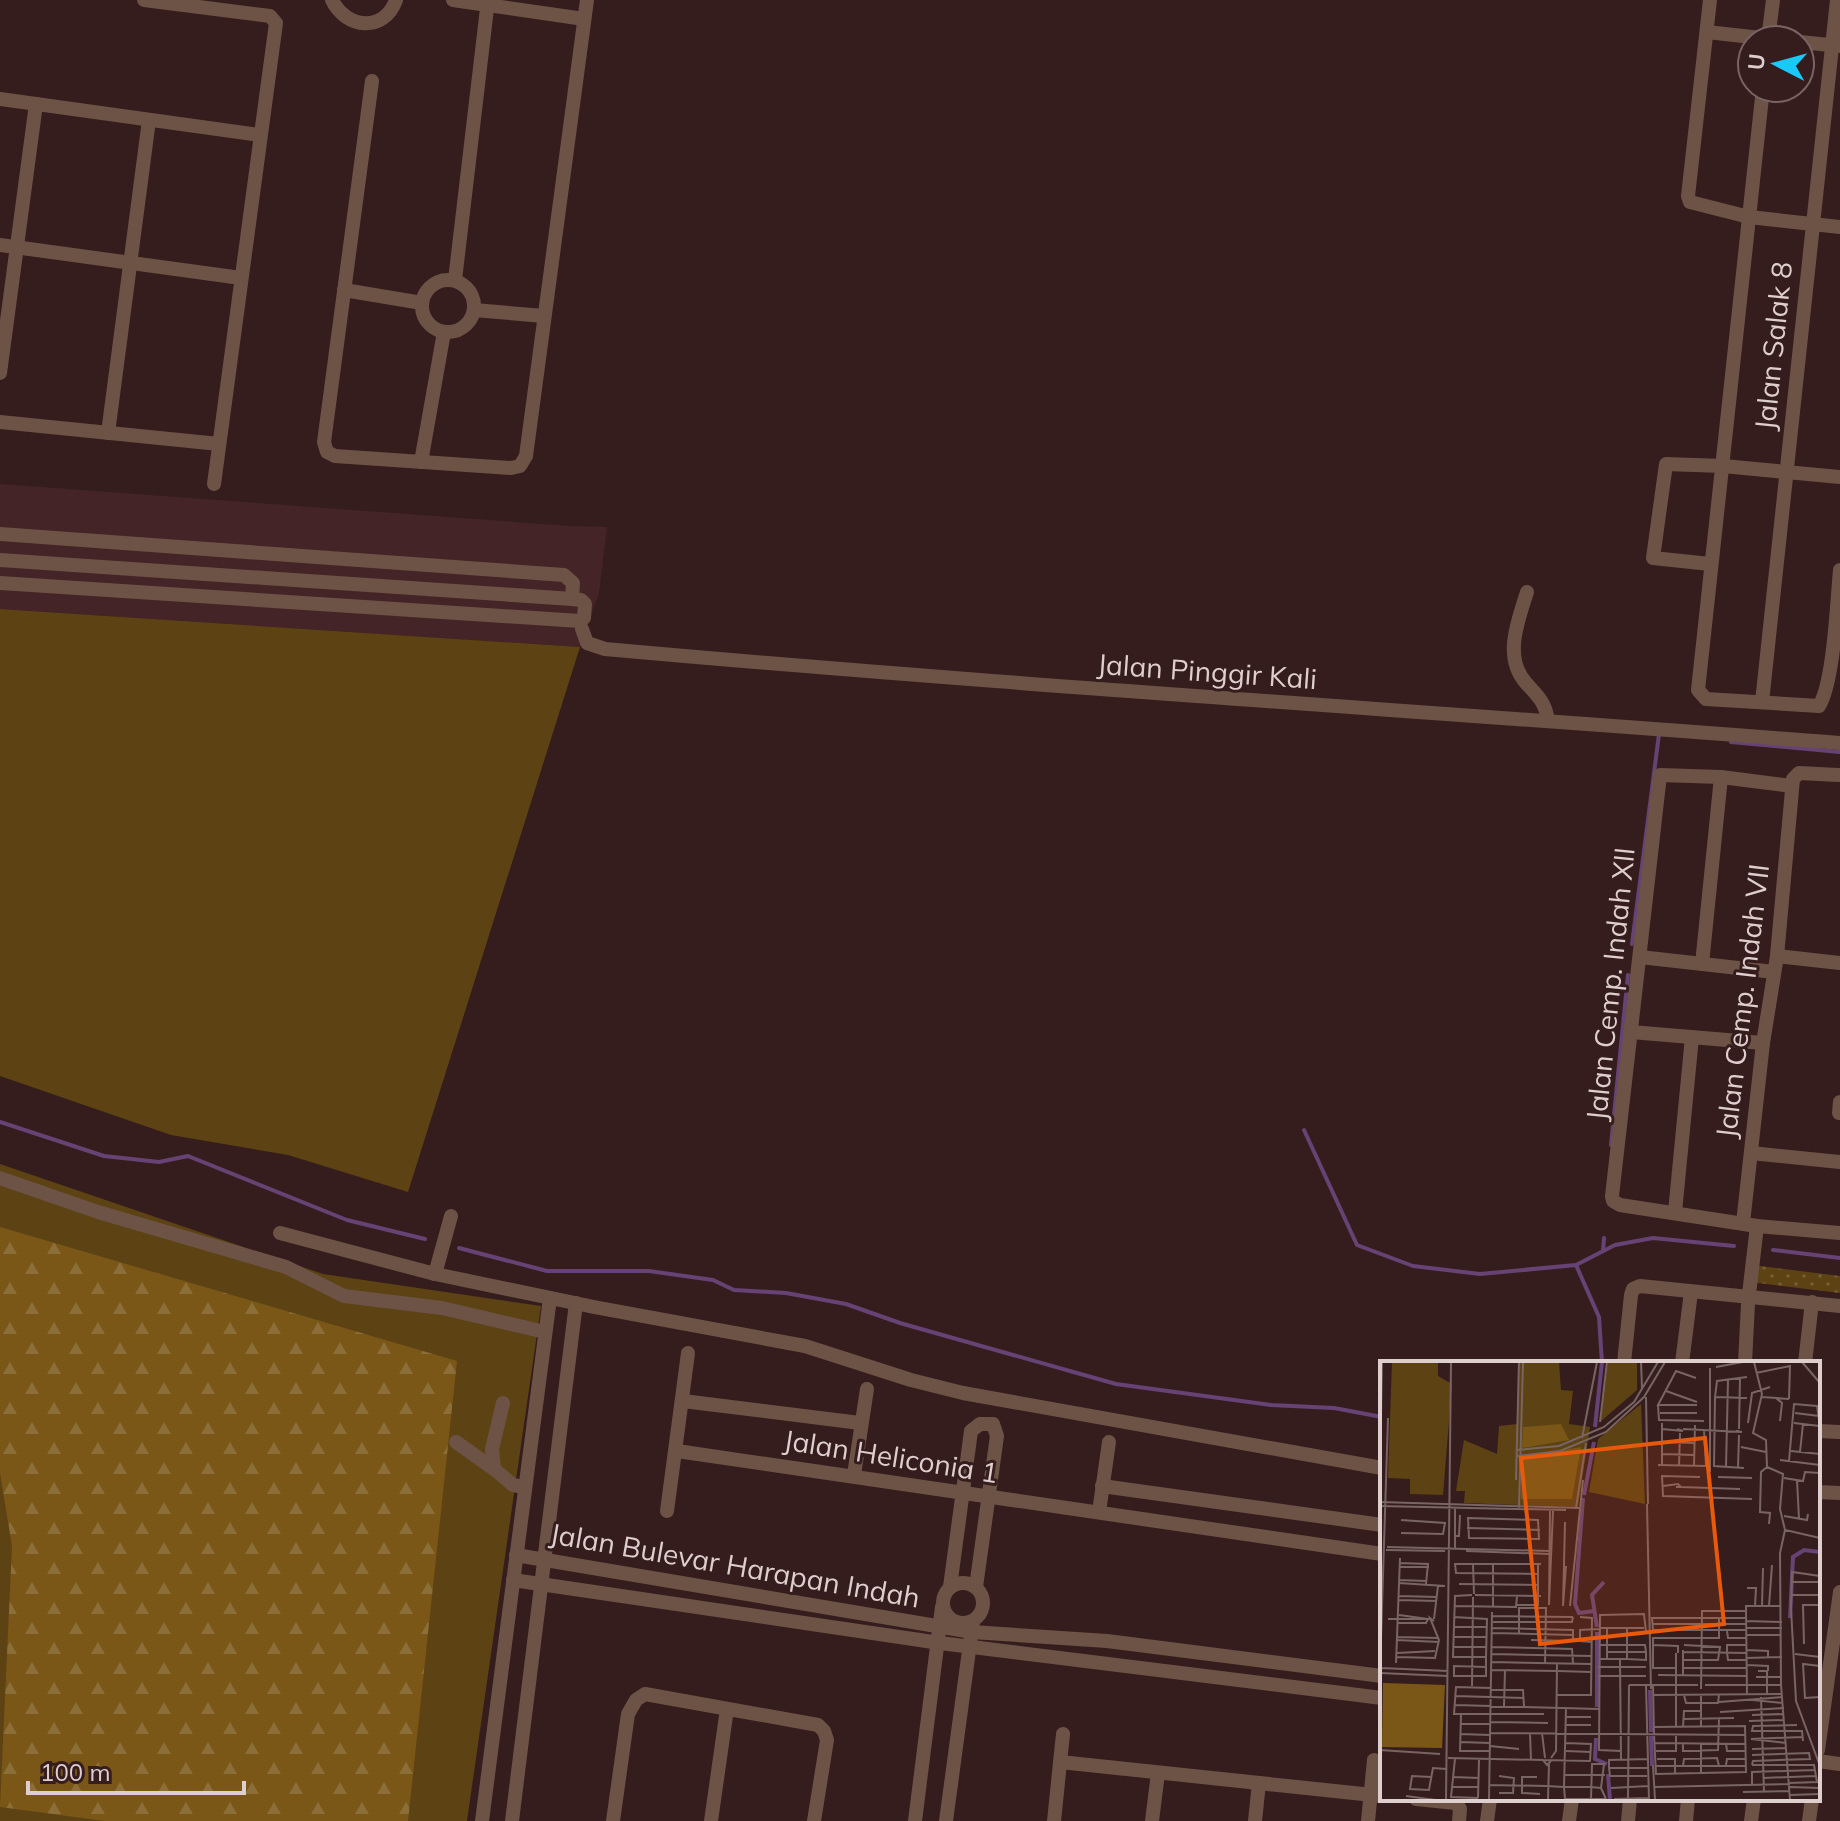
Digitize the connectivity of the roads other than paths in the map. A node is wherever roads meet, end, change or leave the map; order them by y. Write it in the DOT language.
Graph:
graph roads {
  1 [pos="144,0"];
  2 [pos="332,0"];
  3 [pos="396,0"];
  4 [pos="453,0"];
  5 [pos="587,0"];
  6 [pos="1710,0"];
  7 [pos="1773,0"];
  8 [pos="1837,0"];
  9 [pos="488,2"];
  10 [pos="584,19"];
  11 [pos="1770,24"];
  12 [pos="1707,32"];
  13 [pos="1736,36"];
  14 [pos="1816,44"];
  15 [pos="1836,46"];
  16 [pos="372,81"];
  17 [pos="0,99"];
  18 [pos="36,104"];
  19 [pos="1761,104"];
  20 [pos="149,120"];
  21 [pos="260,135"];
  22 [pos="1749,217"];
  23 [pos="1811,224"];
  24 [pos="1840,227"];
  25 [pos="0,245"];
  26 [pos="17,247"];
  27 [pos="130,263"];
  28 [pos="241,278"];
  29 [pos="455,280"];
  30 [pos="344,290"];
  31 [pos="422,303"];
  32 [pos="474,310"];
  33 [pos="544,316"];
  34 [pos="444,332"];
  35 [pos="0,373"];
  36 [pos="0,422"];
  37 [pos="108,433"];
  38 [pos="219,444"];
  39 [pos="421,462"];
  40 [pos="1723,466"];
  41 [pos="1786,472"];
  42 [pos="1840,477"];
  43 [pos="214,484"];
  44 [pos="0,534"];
  45 [pos="0,560"];
  46 [pos="1710,564"];
  47 [pos="1840,570"];
  48 [pos="0,583"];
  49 [pos="1527,592"];
  50 [pos="572,599"];
  51 [pos="582,629"];
  52 [pos="1835,661"];
  53 [pos="1762,702"];
  54 [pos="1548,720"];
  55 [pos="1840,743"];
  56 [pos="1838,775"];
  57 [pos="1721,777"];
  58 [pos="1792,786"];
  59 [pos="1777,956"];
  60 [pos="1640,957"];
  61 [pos="1840,963"];
  62 [pos="1702,964"];
  63 [pos="1774,972"];
  64 [pos="1631,1032"];
  65 [pos="1692,1037"];
  66 [pos="1763,1043"];
  67 [pos="1751,1153"];
  68 [pos="1840,1162"];
  69 [pos="0,1178"];
  70 [pos="1675,1212"];
  71 [pos="451,1216"];
  72 [pos="1750,1224"];
  73 [pos="280,1233"];
  74 [pos="1840,1233"];
  75 [pos="435,1274"];
  76 [pos="1691,1292"];
  77 [pos="1749,1295"];
  78 [pos="550,1298"];
  79 [pos="1812,1302"];
  80 [pos="576,1303"];
  81 [pos="1840,1306"];
  82 [pos="545,1332"];
  83 [pos="688,1353"];
  84 [pos="1624,1361"];
  85 [pos="1682,1361"];
  86 [pos="1745,1361"];
  87 [pos="1805,1361"];
  88 [pos="867,1389"];
  89 [pos="683,1401"];
  90 [pos="503,1403"];
  91 [pos="860,1423"];
  92 [pos="1820,1431"];
  93 [pos="1840,1432"];
  94 [pos="456,1442"];
  95 [pos="1109,1442"];
  96 [pos="677,1451"];
  97 [pos="1380,1468"];
  98 [pos="494,1469"];
  99 [pos="854,1475"];
  100 [pos="1102,1486"];
  101 [pos="524,1487"];
  102 [pos="1820,1492"];
  103 [pos="1840,1493"];
  104 [pos="962,1494"];
  105 [pos="987,1497"];
  106 [pos="667,1511"];
  107 [pos="1099,1512"];
  108 [pos="1380,1525"];
  109 [pos="957,1538"];
  110 [pos="981,1541"];
  111 [pos="1380,1554"];
  112 [pos="516,1555"];
  113 [pos="543,1559"];
  114 [pos="513,1580"];
  115 [pos="540,1584"];
  116 [pos="950,1587"];
  117 [pos="976,1587"];
  118 [pos="1840,1592"];
  119 [pos="942,1607"];
  120 [pos="941,1627"];
  121 [pos="972,1633"];
  122 [pos="940,1643"];
  123 [pos="1380,1676"];
  124 [pos="1380,1698"];
  125 [pos="727,1709"];
  126 [pos="1063,1734"];
  127 [pos="1820,1736"];
  128 [pos="1374,1760"];
  129 [pos="1820,1761"];
  130 [pos="1060,1762"];
  131 [pos="1840,1764"];
  132 [pos="1158,1773"];
  133 [pos="1259,1783"];
  134 [pos="1376,1796"];
  135 [pos="1436,1801"];
  136 [pos="1490,1801"];
  137 [pos="1572,1801"];
  138 [pos="1630,1801"];
  139 [pos="1688,1801"];
  140 [pos="1754,1801"];
  141 [pos="1812,1801"];
  142 [pos="482,1821"];
  143 [pos="512,1821"];
  144 [pos="613,1821"];
  145 [pos="711,1821"];
  146 [pos="814,1821"];
  147 [pos="915,1821"];
  148 [pos="946,1821"];
  149 [pos="1054,1821"];
  150 [pos="1152,1821"];
  151 [pos="1255,1821"];
  152 [pos="1368,1821"];
  153 [pos="1459,1821"];
  154 [pos="1487,1821"];
  155 [pos="1569,1821"];
  156 [pos="1628,1821"];
  157 [pos="1686,1821"];
  158 [pos="1751,1821"];
  159 [pos="1809,1821"];
  1 -- 21 [label="street"];
  2 -- 3 [label="street"];
  4 -- 9 [label="street"];
  5 -- 10 [label="street"];
  6 -- 12 [label="street"];
  7 -- 11 [label="street"];
  8 -- 15 [label="street, Jalan Salak 8"];
  9 -- 10 [label="street"];
  9 -- 29 [label="street"];
  10 -- 33 [label="street"];
  12 -- 13 [label="street"];
  12 -- 22 [label="street"];
  14 -- 15 [label="street"];
  15 -- 23 [label="street, Jalan Salak 8"];
  16 -- 30 [label="street"];
  17 -- 18 [label="street"];
  18 -- 20 [label="street"];
  18 -- 26 [label="street"];
  19 -- 22 [label="street"];
  20 -- 21 [label="street"];
  20 -- 27 [label="street"];
  21 -- 28 [label="street"];
  22 -- 23 [label="street"];
  22 -- 40 [label="street"];
  23 -- 24 [label="street"];
  23 -- 41 [label="street, Jalan Salak 8"];
  25 -- 26 [label="street"];
  26 -- 27 [label="street"];
  26 -- 35 [label="street"];
  27 -- 28 [label="street"];
  27 -- 37 [label="street"];
  28 -- 38 [label="street"];
  29 -- 31 [label="street"];
  29 -- 32 [label="street"];
  30 -- 31 [label="street"];
  30 -- 39 [label="street"];
  31 -- 34 [label="street"];
  32 -- 33 [label="street"];
  32 -- 34 [label="street"];
  33 -- 39 [label="street"];
  34 -- 39 [label="street"];
  36 -- 37 [label="street"];
  37 -- 38 [label="street"];
  38 -- 43 [label="street"];
  40 -- 41 [label="street"];
  40 -- 46 [label="street"];
  40 -- 46 [label="street"];
  41 -- 42 [label="street"];
  41 -- 53 [label="street, Jalan Salak 8"];
  44 -- 50 [label="street"];
  45 -- 50 [label="street"];
  46 -- 53 [label="street"];
  47 -- 52 [label="street"];
  48 -- 50 [label="street"];
  49 -- 54 [label="street"];
  51 -- 54 [label="street, Jalan Pinggir Kali"];
  52 -- 53 [label="street"];
  54 -- 55 [label="street, Jalan Pinggir Kali"];
  56 -- 58 [label="street"];
  57 -- 58 [label="street, Jalan Cemp. Indah XII"];
  57 -- 60 [label="street, Jalan Cemp. Indah XII"];
  57 -- 62 [label="street"];
  58 -- 59 [label="street, Jalan Cemp. Indah VII"];
  59 -- 61 [label="street"];
  59 -- 63 [label="street, Jalan Cemp. Indah VII"];
  60 -- 62 [label="street"];
  60 -- 64 [label="street, Jalan Cemp. Indah XII"];
  62 -- 63 [label="street"];
  63 -- 66 [label="street, Jalan Cemp. Indah VII"];
  64 -- 65 [label="street"];
  64 -- 70 [label="street, Jalan Cemp. Indah XII"];
  65 -- 66 [label="street"];
  65 -- 70 [label="street"];
  66 -- 67 [label="street, Jalan Cemp. Indah VII"];
  67 -- 68 [label="street"];
  67 -- 72 [label="street, Jalan Cemp. Indah VII"];
  69 -- 82 [label="street"];
  70 -- 72 [label="street, Jalan Cemp. Indah XII"];
  71 -- 75 [label="street"];
  72 -- 74 [label="street, Jalan Cemp. Indah XII"];
  72 -- 77 [label="street, Jalan Cemp. Indah VII"];
  73 -- 75 [label="street"];
  75 -- 78 [label="street"];
  76 -- 77 [label="street"];
  76 -- 84 [label="street"];
  76 -- 85 [label="street"];
  77 -- 79 [label="street"];
  77 -- 86 [label="street, Jalan Cemp. Indah VII"];
  78 -- 80 [label="street"];
  78 -- 82 [label="street"];
  79 -- 81 [label="street"];
  79 -- 87 [label="street"];
  80 -- 97 [label="street"];
  80 -- 113 [label="street"];
  82 -- 101 [label="street"];
  83 -- 89 [label="street"];
  88 -- 91 [label="street"];
  89 -- 91 [label="street"];
  89 -- 96 [label="street"];
  90 -- 98 [label="street"];
  91 -- 99 [label="street"];
  92 -- 93 [label="street"];
  94 -- 98 [label="street"];
  95 -- 100 [label="street"];
  96 -- 99 [label="street, Jalan Heliconia 1"];
  96 -- 106 [label="street"];
  98 -- 101 [label="street"];
  99 -- 104 [label="street, Jalan Heliconia 1"];
  100 -- 107 [label="street"];
  100 -- 108 [label="street"];
  101 -- 112 [label="street"];
  102 -- 103 [label="street"];
  104 -- 105 [label="street, Jalan Heliconia 1"];
  104 -- 105 [label="street"];
  104 -- 109 [label="street"];
  105 -- 107 [label="street, Jalan Heliconia 1"];
  105 -- 110 [label="street"];
  107 -- 111 [label="street, Jalan Heliconia 1"];
  109 -- 110 [label="street"];
  109 -- 116 [label="street"];
  110 -- 117 [label="street"];
  112 -- 113 [label="street, Jalan Bulevar Harapan Indah"];
  112 -- 114 [label="street, Jalan Bulevar Harapan Indah"];
  113 -- 115 [label="street"];
  113 -- 120 [label="street, Jalan Bulevar Harapan Indah"];
  114 -- 115 [label="street, Jalan Bulevar Harapan Indah"];
  114 -- 142 [label="street, Jalan Bulevar Harapan Indah"];
  115 -- 122 [label="street, Jalan Bulevar Harapan Indah"];
  115 -- 143 [label="street"];
  116 -- 117 [label="street"];
  116 -- 119 [label="street"];
  117 -- 121 [label="street"];
  118 -- 127 [label="street"];
  119 -- 120 [label="street"];
  119 -- 121 [label="street"];
  120 -- 121 [label="street, Jalan Bulevar Harapan Indah"];
  120 -- 122 [label="street"];
  121 -- 122 [label="street, Jalan Bulevar Harapan Indah"];
  121 -- 123 [label="street"];
  121 -- 124 [label="street"];
  121 -- 148 [label="street"];
  122 -- 147 [label="street"];
  125 -- 144 [label="street"];
  125 -- 145 [label="street"];
  125 -- 146 [label="street"];
  126 -- 130 [label="street"];
  128 -- 134 [label="street"];
  129 -- 131 [label="street"];
  130 -- 132 [label="street"];
  130 -- 149 [label="street"];
  132 -- 133 [label="street"];
  132 -- 150 [label="street"];
  133 -- 134 [label="street"];
  133 -- 151 [label="street"];
  134 -- 152 [label="street"];
  135 -- 153 [label="street"];
  136 -- 154 [label="street"];
  137 -- 155 [label="street"];
  138 -- 156 [label="street"];
  139 -- 157 [label="street"];
  140 -- 158 [label="street"];
  141 -- 159 [label="street"];
}
